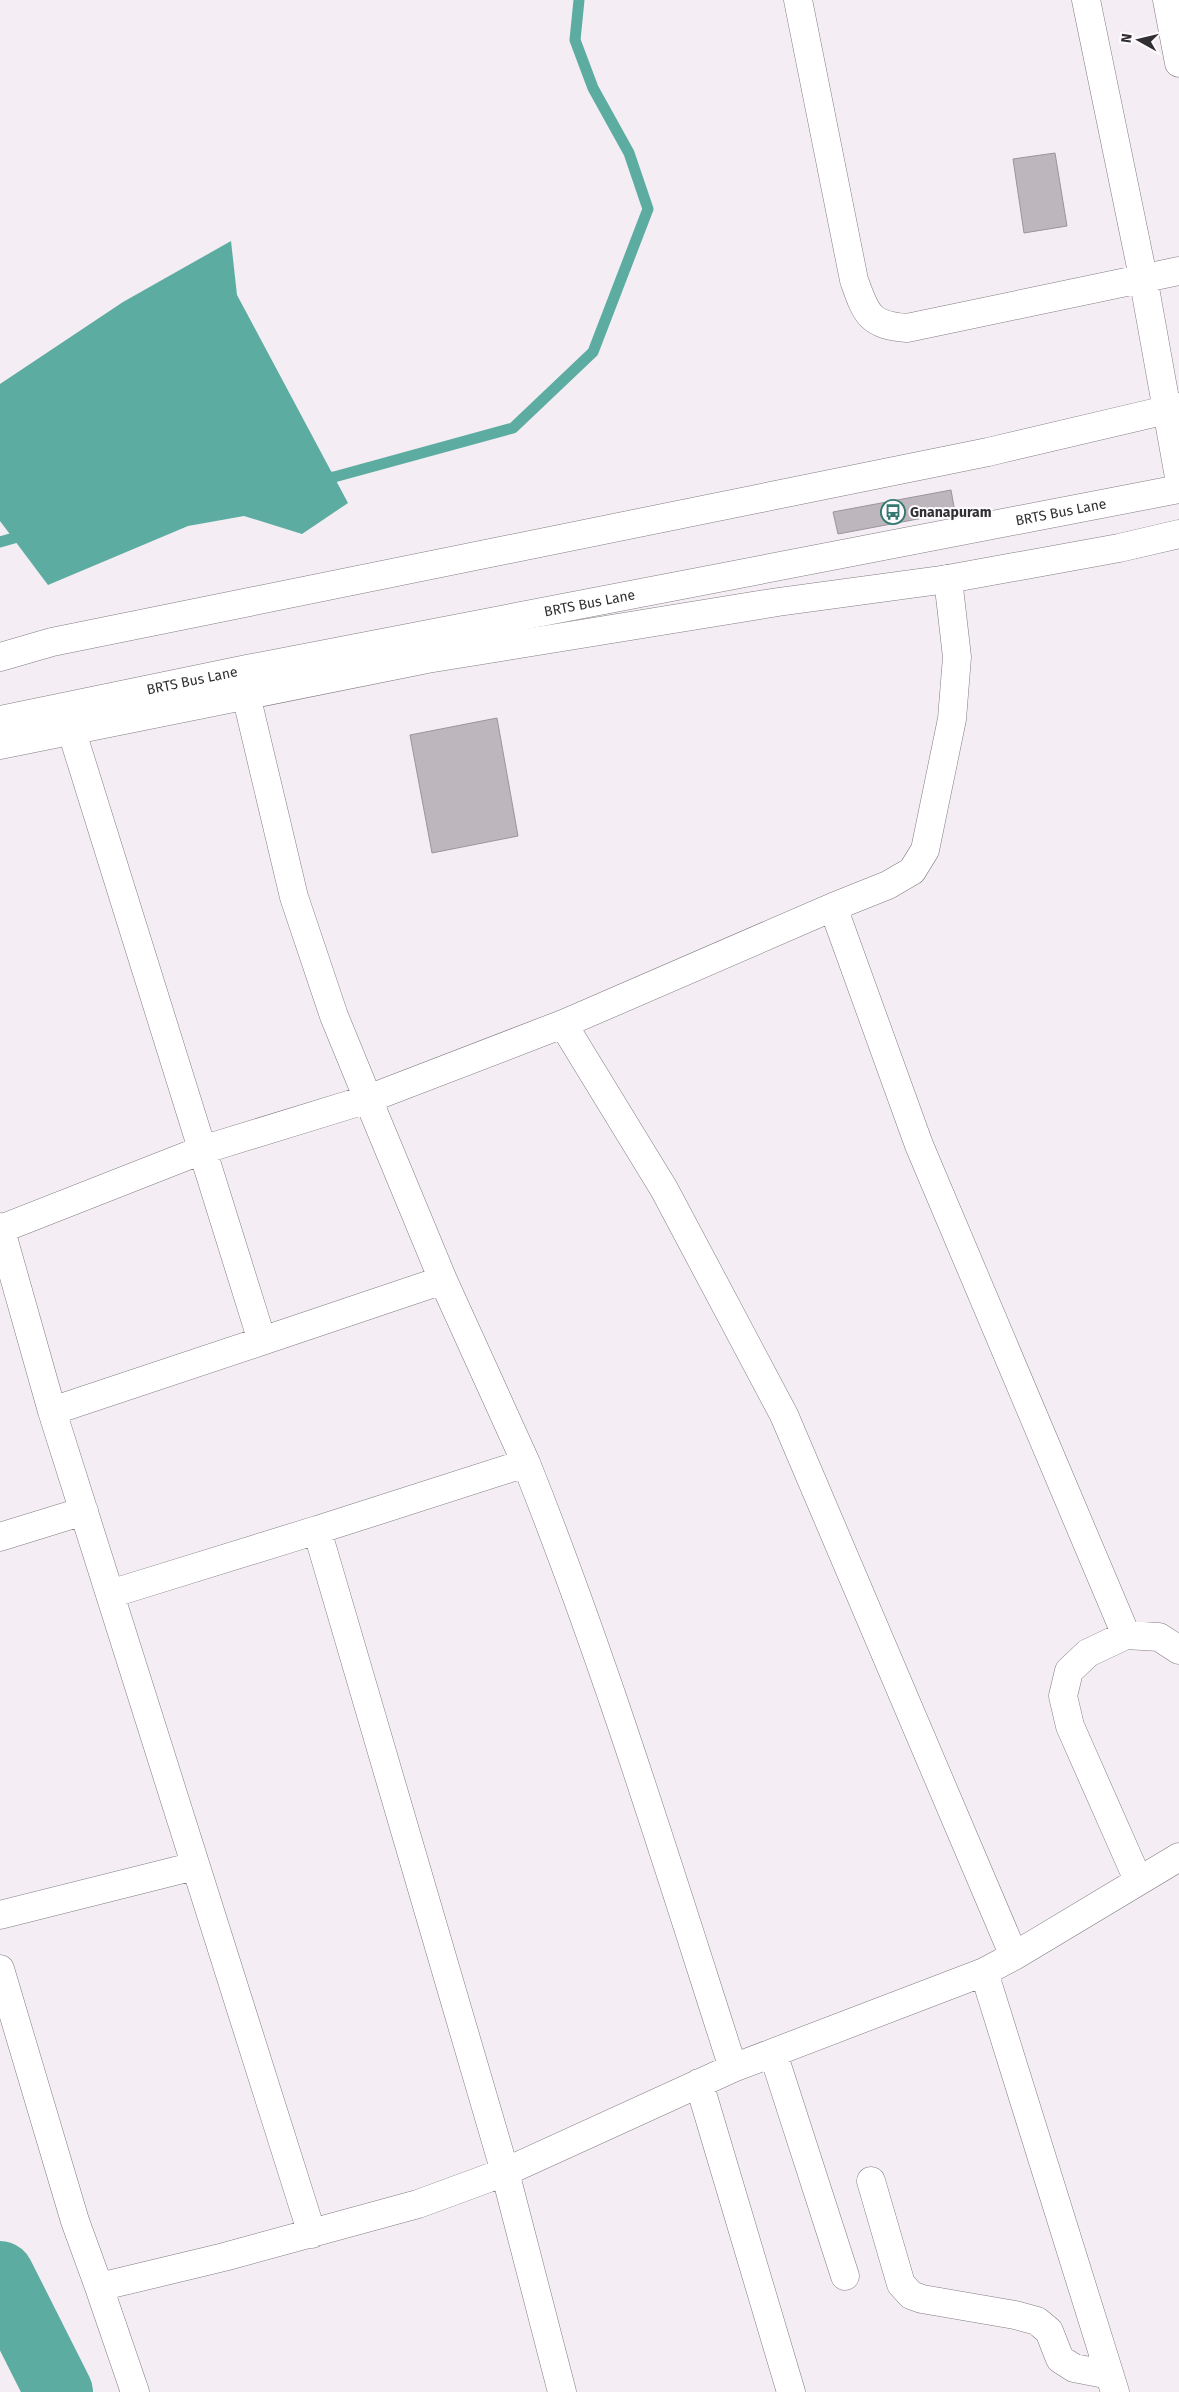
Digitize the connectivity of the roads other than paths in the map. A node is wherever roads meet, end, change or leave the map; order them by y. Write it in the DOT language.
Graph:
graph roads {
  1 [pos="798,0"];
  2 [pos="1086,0"];
  3 [pos="1167,0"];
  4 [pos="1179,63"];
  5 [pos="1179,270"];
  6 [pos="1144,277"];
  7 [pos="1172,408"];
  8 [pos="1179,477"];
  9 [pos="1179,489"];
  10 [pos="1179,534"];
  11 [pos="948,579"];
  12 [pos="0,657"];
  13 [pos="246,695"];
  14 [pos="0,720"];
  15 [pos="72,729"];
  16 [pos="0,745"];
  17 [pos="833,907"];
  18 [pos="563,1024"];
  19 [pos="368,1099"];
  20 [pos="202,1150"];
  21 [pos="0,1228"];
  22 [pos="443,1280"];
  23 [pos="262,1342"];
  24 [pos="52,1411"];
  25 [pos="526,1463"];
  26 [pos="84,1511"];
  27 [pos="317,1530"];
  28 [pos="0,1537"];
  29 [pos="110,1594"];
  30 [pos="1126,1635"];
  31 [pos="1179,1650"];
  32 [pos="1179,1857"];
  33 [pos="195,1866"];
  34 [pos="1138,1880"];
  35 [pos="0,1915"];
  36 [pos="1014,1956"];
  37 [pos="0,1969"];
  38 [pos="984,1972"];
  39 [pos="773,2053"];
  40 [pos="733,2068"];
  41 [pos="699,2083"];
  42 [pos="506,2172"];
  43 [pos="871,2181"];
  44 [pos="312,2234"];
  45 [pos="846,2276"];
  46 [pos="99,2288"];
  47 [pos="1112,2384"];
  48 [pos="135,2392"];
  49 [pos="562,2392"];
  50 [pos="791,2392"];
  1 -- 6 [label="street"];
  2 -- 6 [label="street"];
  3 -- 4 [label="street"];
  5 -- 6 [label="street"];
  6 -- 7 [label="street"];
  7 -- 8 [label="street"];
  7 -- 12 [label="street"];
  9 -- 14 [label="street, BRTS Bus Lane"];
  10 -- 11 [label="street"];
  11 -- 13 [label="street"];
  11 -- 17 [label="street"];
  13 -- 15 [label="street"];
  13 -- 19 [label="street"];
  15 -- 16 [label="street"];
  15 -- 20 [label="street"];
  17 -- 18 [label="street"];
  17 -- 30 [label="street"];
  18 -- 19 [label="street"];
  18 -- 36 [label="street"];
  19 -- 20 [label="street"];
  19 -- 22 [label="street"];
  20 -- 21 [label="street"];
  20 -- 23 [label="street"];
  21 -- 24 [label="street"];
  22 -- 23 [label="street"];
  22 -- 25 [label="street"];
  23 -- 24 [label="street"];
  24 -- 26 [label="street"];
  25 -- 27 [label="street"];
  25 -- 40 [label="street"];
  26 -- 28 [label="street"];
  26 -- 29 [label="street"];
  27 -- 29 [label="street"];
  27 -- 42 [label="street"];
  29 -- 33 [label="street"];
  30 -- 31 [label="street"];
  30 -- 34 [label="street"];
  32 -- 34 [label="street"];
  33 -- 35 [label="street"];
  33 -- 44 [label="street"];
  34 -- 36 [label="street"];
  36 -- 38 [label="street"];
  37 -- 46 [label="street"];
  38 -- 39 [label="street"];
  38 -- 47 [label="street"];
  39 -- 40 [label="street"];
  39 -- 45 [label="street"];
  40 -- 41 [label="street"];
  41 -- 42 [label="street"];
  41 -- 50 [label="street"];
  42 -- 44 [label="street"];
  42 -- 49 [label="street"];
  43 -- 47 [label="street"];
  44 -- 46 [label="street"];
  46 -- 48 [label="street"];
}
